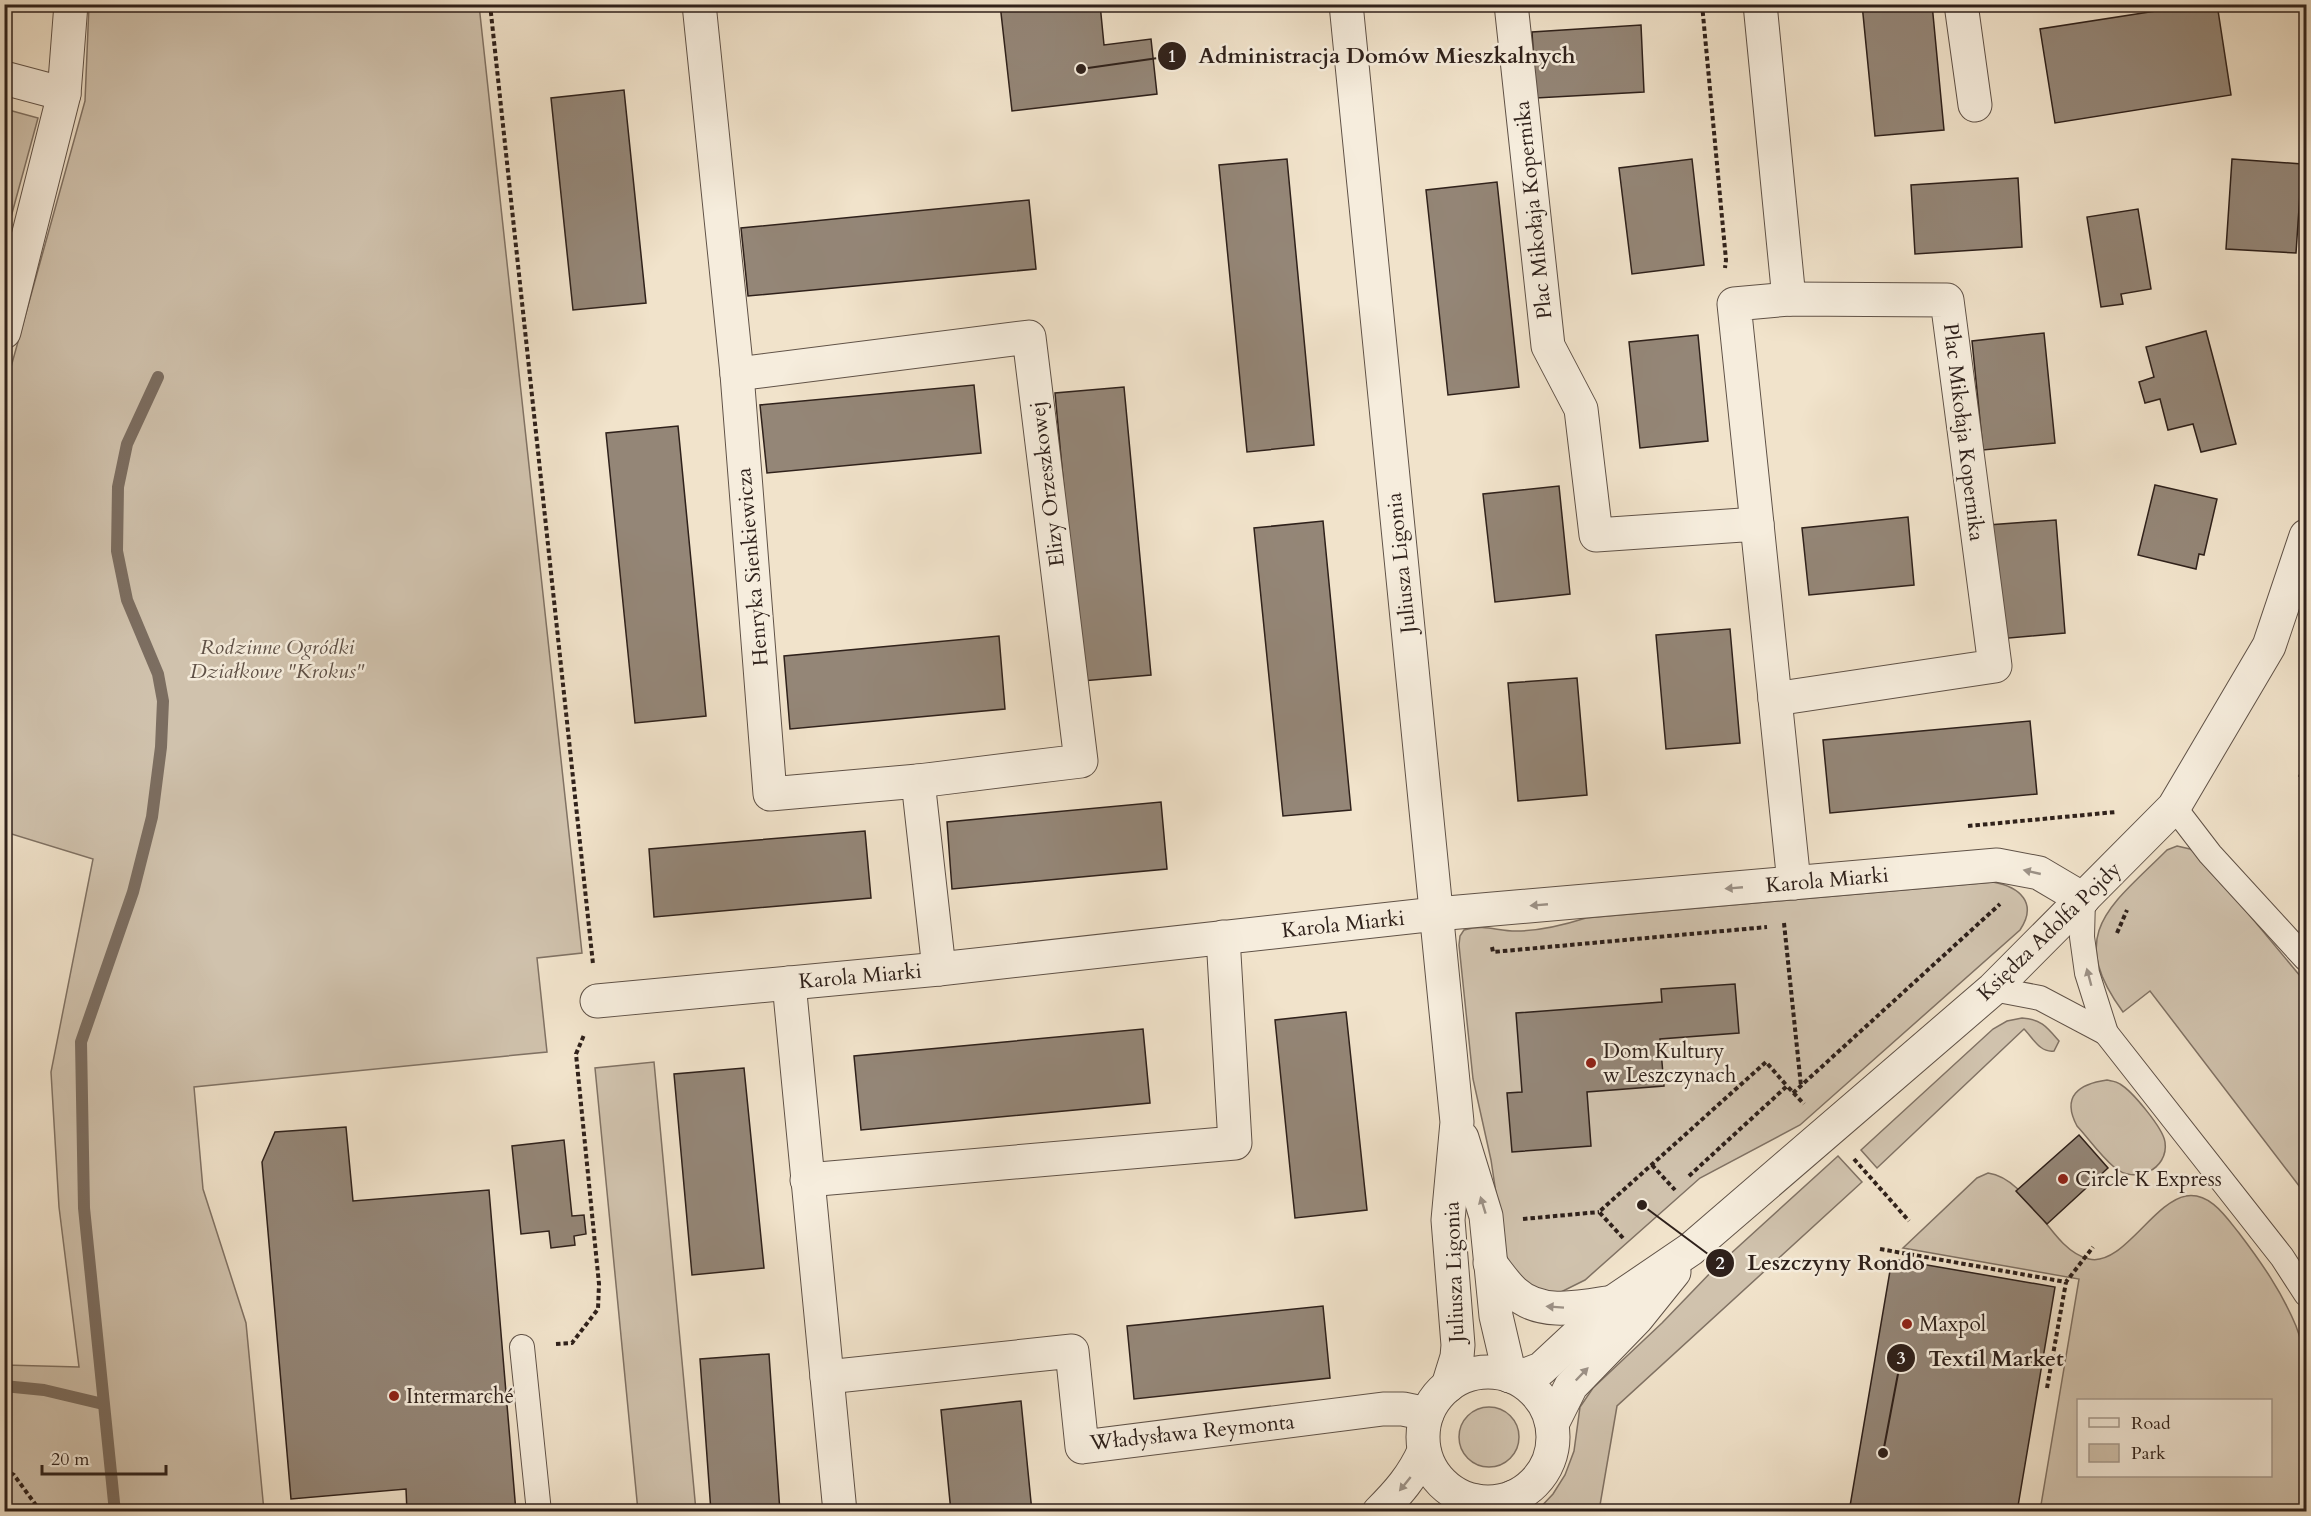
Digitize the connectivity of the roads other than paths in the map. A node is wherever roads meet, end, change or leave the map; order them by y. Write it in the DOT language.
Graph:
graph roads {
  1 [pos="71,4"];
  2 [pos="699,4"];
  3 [pos="1346,4"];
  4 [pos="1511,4"];
  5 [pos="1760,4"];
  6 [pos="1961,4"];
  7 [pos="4,78"];
  8 [pos="64,94"];
  9 [pos="1975,105"];
  10 [pos="1790,299"];
  11 [pos="4,332"];
  12 [pos="736,374"];
  13 [pos="1757,524"];
  14 [pos="2307,536"];
  15 [pos="1775,699"];
  16 [pos="918,781"];
  17 [pos="2174,807"];
  18 [pos="1794,883"];
  19 [pos="2083,900"];
  20 [pos="1436,914"];
  21 [pos="1223,937"];
  22 [pos="2307,959"];
  23 [pos="939,969"];
  24 [pos="789,983"];
  25 [pos="1993,989"];
  26 [pos="597,1001"];
  27 [pos="2106,1033"];
  28 [pos="1457,1122"];
  29 [pos="807,1180"];
  30 [pos="1691,1249"];
  31 [pos="1490,1263"];
  32 [pos="2307,1294"];
  33 [pos="1613,1302"];
  34 [pos="522,1347"];
  35 [pos="1510,1376"];
  36 [pos="827,1377"];
  37 [pos="1448,1386"];
  38 [pos="1427,1414"];
  39 [pos="1552,1424"];
  40 [pos="1424,1451"];
  41 [pos="1514,1504"];
  42 [pos="1462,1505"];
  43 [pos="539,1512"];
  44 [pos="840,1512"];
  45 [pos="1378,1512"];
  1 -- 8 [label="street"];
  2 -- 12 [label="street, Henryka Sienkiewicza"];
  3 -- 20 [label="street, Juliusza Ligonia"];
  4 -- 13 [label="street, Plac Mikołaja Kopernika"];
  5 -- 10 [label="street"];
  6 -- 9 [label="street"];
  7 -- 8 [label="street"];
  8 -- 11 [label="street"];
  10 -- 13 [label="street, Plac Mikołaja Kopernika"];
  10 -- 15 [label="street, Plac Mikołaja Kopernika"];
  12 -- 16 [label="street, Henryka Sienkiewicza"];
  12 -- 16 [label="street, Elizy Orzeszkowej"];
  13 -- 15 [label="street, Plac Mikołaja Kopernika"];
  14 -- 17 [label="street, Księdza Adolfa Pojdy"];
  15 -- 18 [label="street, Plac Mikołaja Kopernika"];
  16 -- 23 [label="street"];
  17 -- 19 [label="street, Księdza Adolfa Pojdy"];
  17 -- 22 [label="lane"];
  19 -- 18 [label="street, Karola Miarki, one-way"];
  18 -- 20 [label="street, Karola Miarki, one-way"];
  19 -- 25 [label="street, Księdza Adolfa Pojdy"];
  27 -- 19 [label="lane, one-way"];
  20 -- 21 [label="street, Karola Miarki"];
  20 -- 28 [label="street, Juliusza Ligonia"];
  21 -- 23 [label="street, Karola Miarki"];
  21 -- 29 [label="street"];
  23 -- 24 [label="street, Karola Miarki"];
  24 -- 26 [label="street, Karola Miarki"];
  24 -- 29 [label="street"];
  25 -- 27 [label="lane"];
  25 -- 30 [label="street, Księdza Adolfa Pojdy"];
  27 -- 32 [label="lane"];
  31 -- 28 [label="street, Juliusza Ligonia, one-way"];
  28 -- 37 [label="street, Juliusza Ligonia"];
  29 -- 36 [label="street"];
  30 -- 33 [label="street, Księdza Adolfa Pojdy"];
  39 -- 30 [label="street, Księdza Adolfa Pojdy, one-way"];
  33 -- 31 [label="street, one-way"];
  31 -- 35 [label="street, Juliusza Ligonia"];
  33 -- 35 [label="street, Księdza Adolfa Pojdy"];
  34 -- 43 [label="lane"];
  35 -- 37 [label="street"];
  35 -- 39 [label="street"];
  36 -- 38 [label="street, Władysława Reymonta"];
  36 -- 44 [label="street"];
  37 -- 38 [label="street"];
  38 -- 40 [label="street"];
  39 -- 41 [label="street"];
  40 -- 42 [label="street"];
  40 -- 45 [label="street, one-way"];
  41 -- 42 [label="street"];
}
